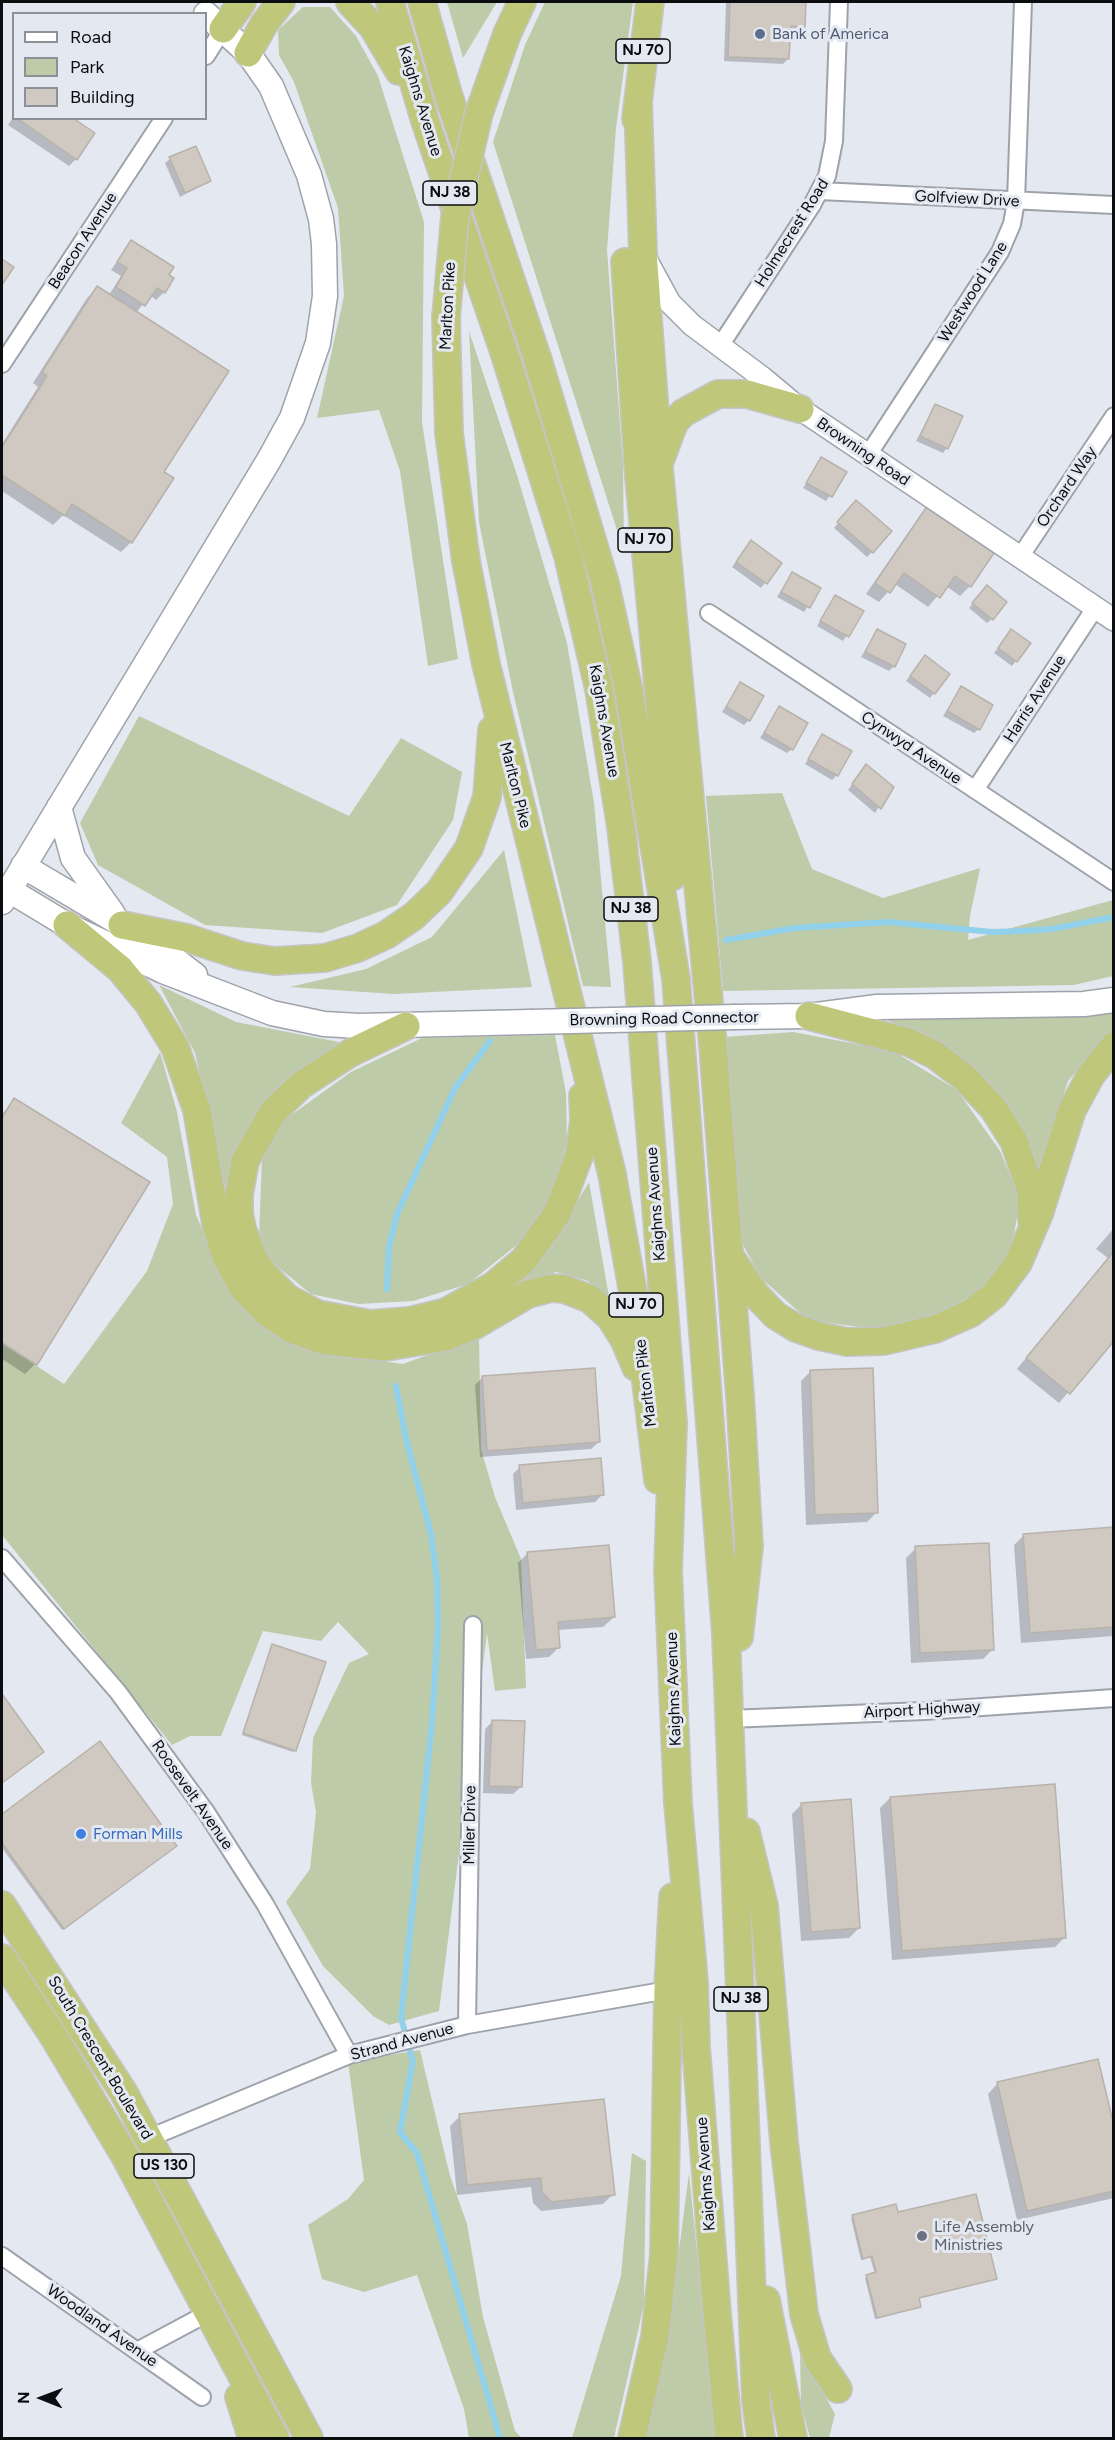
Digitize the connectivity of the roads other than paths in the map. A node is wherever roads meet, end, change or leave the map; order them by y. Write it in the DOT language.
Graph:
graph roads {
  1 [pos="187,2"];
  2 [pos="242,2"];
  3 [pos="281,2"];
  4 [pos="350,2"];
  5 [pos="390,2"];
  6 [pos="422,2"];
  7 [pos="522,2"];
  8 [pos="650,2"];
  9 [pos="839,2"];
  10 [pos="1023,2"];
  11 [pos="201,12"];
  12 [pos="211,19"];
  13 [pos="207,49"];
  14 [pos="248,53"];
  15 [pos="638,102"];
  16 [pos="163,120"];
  17 [pos="425,122"];
  18 [pos="820,191"];
  19 [pos="1016,201"];
  20 [pos="1113,205"];
  21 [pos="643,252"];
  22 [pos="720,346"];
  23 [pos="2,364"];
  24 [pos="800,409"];
  25 [pos="1113,416"];
  26 [pos="868,455"];
  27 [pos="659,468"];
  28 [pos="1020,557"];
  29 [pos="1095,608"];
  30 [pos="709,613"];
  31 [pos="1113,620"];
  32 [pos="494,696"];
  33 [pos="975,790"];
  34 [pos="59,807"];
  35 [pos="23,866"];
  36 [pos="1113,882"];
  37 [pos="5,896"];
  38 [pos="67,925"];
  39 [pos="122,925"];
  40 [pos="676,979"];
  41 [pos="219,993"];
  42 [pos="1113,1000"];
  43 [pos="808,1016"];
  44 [pos="406,1026"];
  45 [pos="580,1044"];
  46 [pos="1113,1046"];
  47 [pos="1032,1233"];
  48 [pos="730,1257"];
  49 [pos="648,1395"];
  50 [pos="2,1558"];
  51 [pos="668,1571"];
  52 [pos="473,1625"];
  53 [pos="1113,1698"];
  54 [pos="729,1719"];
  55 [pos="733,1778"];
  56 [pos="678,1803"];
  57 [pos="2,1905"];
  58 [pos="2,1958"];
  59 [pos="668,1990"];
  60 [pos="466,2025"];
  61 [pos="349,2055"];
  62 [pos="149,2138"];
  63 [pos="751,2219"];
  64 [pos="2,2256"];
  65 [pos="208,2313"];
  66 [pos="222,2338"];
  67 [pos="137,2351"];
  68 [pos="838,2389"];
  69 [pos="202,2397"];
  70 [pos="252,2439"];
  71 [pos="275,2439"];
  72 [pos="309,2439"];
  73 [pos="632,2439"];
  74 [pos="729,2439"];
  75 [pos="761,2439"];
  76 [pos="793,2439"];
  1 -- 11 [label="main road"];
  2 -- 12 [label="highway"];
  3 -- 14 [label="highway"];
  4 -- 17 [label="highway"];
  5 -- 17 [label="highway, Kaighns Avenue / NJ 38"];
  6 -- 40 [label="highway, Kaighns Avenue / NJ 38"];
  7 -- 32 [label="highway, Marlton Pike / NJ 70, bridge"];
  8 -- 15 [label="highway, NJ 70"];
  9 -- 18 [label="street, Holmecrest Road"];
  10 -- 19 [label="street, Westwood Lane"];
  12 -- 13 [label="street"];
  12 -- 14 [label="main road"];
  14 -- 34 [label="main road"];
  15 -- 21 [label="highway"];
  15 -- 40 [label="highway, NJ 70"];
  16 -- 23 [label="street, Beacon Avenue"];
  17 -- 51 [label="highway, Kaighns Avenue / NJ 38"];
  18 -- 19 [label="street, Golfview Drive"];
  18 -- 22 [label="street, Holmecrest Road"];
  19 -- 20 [label="street, Golfview Drive"];
  19 -- 26 [label="street, Westwood Lane"];
  21 -- 22 [label="street, Browning Road"];
  21 -- 27 [label="highway"];
  22 -- 24 [label="street, Browning Road"];
  24 -- 26 [label="street, Browning Road"];
  24 -- 27 [label="highway"];
  25 -- 28 [label="street, Orchard Way"];
  26 -- 28 [label="street, Browning Road"];
  27 -- 48 [label="highway"];
  28 -- 29 [label="street, Browning Road"];
  29 -- 31 [label="street, Browning Road"];
  29 -- 33 [label="street, Harris Avenue"];
  30 -- 33 [label="street, Cynwyd Avenue"];
  32 -- 39 [label="highway"];
  32 -- 45 [label="highway, Marlton Pike / NJ 70"];
  33 -- 36 [label="street, Cynwyd Avenue"];
  34 -- 35 [label="main road"];
  34 -- 39 [label="main road"];
  35 -- 37 [label="main road"];
  35 -- 39 [label="main road, Browning Road Connector"];
  37 -- 38 [label="main road, Browning Road Connector"];
  38 -- 41 [label="main road, Browning Road Connector"];
  38 -- 49 [label="highway"];
  39 -- 41 [label="main road, Browning Road Connector"];
  40 -- 54 [label="highway, Kaighns Avenue / NJ 38"];
  41 -- 44 [label="main road, Browning Road Connector"];
  42 -- 43 [label="main road, Browning Road Connector"];
  43 -- 44 [label="main road, Browning Road Connector, bridge"];
  43 -- 47 [label="highway"];
  44 -- 45 [label="highway"];
  45 -- 49 [label="highway, Marlton Pike / NJ 70"];
  46 -- 47 [label="highway"];
  47 -- 48 [label="highway"];
  48 -- 54 [label="highway"];
  49 -- 51 [label="highway, Marlton Pike / NJ 70"];
  50 -- 61 [label="street, Roosevelt Avenue"];
  51 -- 56 [label="highway, Kaighns Avenue / NJ 38"];
  52 -- 60 [label="street, Miller Drive"];
  53 -- 54 [label="street, Airport Highway"];
  54 -- 55 [label="highway, Kaighns Avenue / NJ 38"];
  55 -- 63 [label="highway, Kaighns Avenue / NJ 38"];
  55 -- 68 [label="highway"];
  56 -- 59 [label="highway"];
  56 -- 74 [label="highway, Kaighns Avenue / NJ 38"];
  57 -- 62 [label="highway, South Crescent Boulevard / US 130"];
  58 -- 65 [label="highway, South Crescent Boulevard / US 130"];
  59 -- 60 [label="street, Strand Avenue"];
  59 -- 73 [label="highway"];
  60 -- 61 [label="street, Strand Avenue"];
  61 -- 62 [label="street, Strand Avenue"];
  62 -- 72 [label="highway, South Crescent Boulevard / US 130"];
  63 -- 75 [label="highway"];
  63 -- 76 [label="highway, NJ 38"];
  64 -- 67 [label="street, Woodland Avenue"];
  65 -- 66 [label="highway, South Crescent Boulevard / US 130"];
  65 -- 67 [label="street"];
  66 -- 70 [label="highway"];
  66 -- 71 [label="highway, South Crescent Boulevard / US 130"];
  67 -- 69 [label="street, Woodland Avenue"];
}
